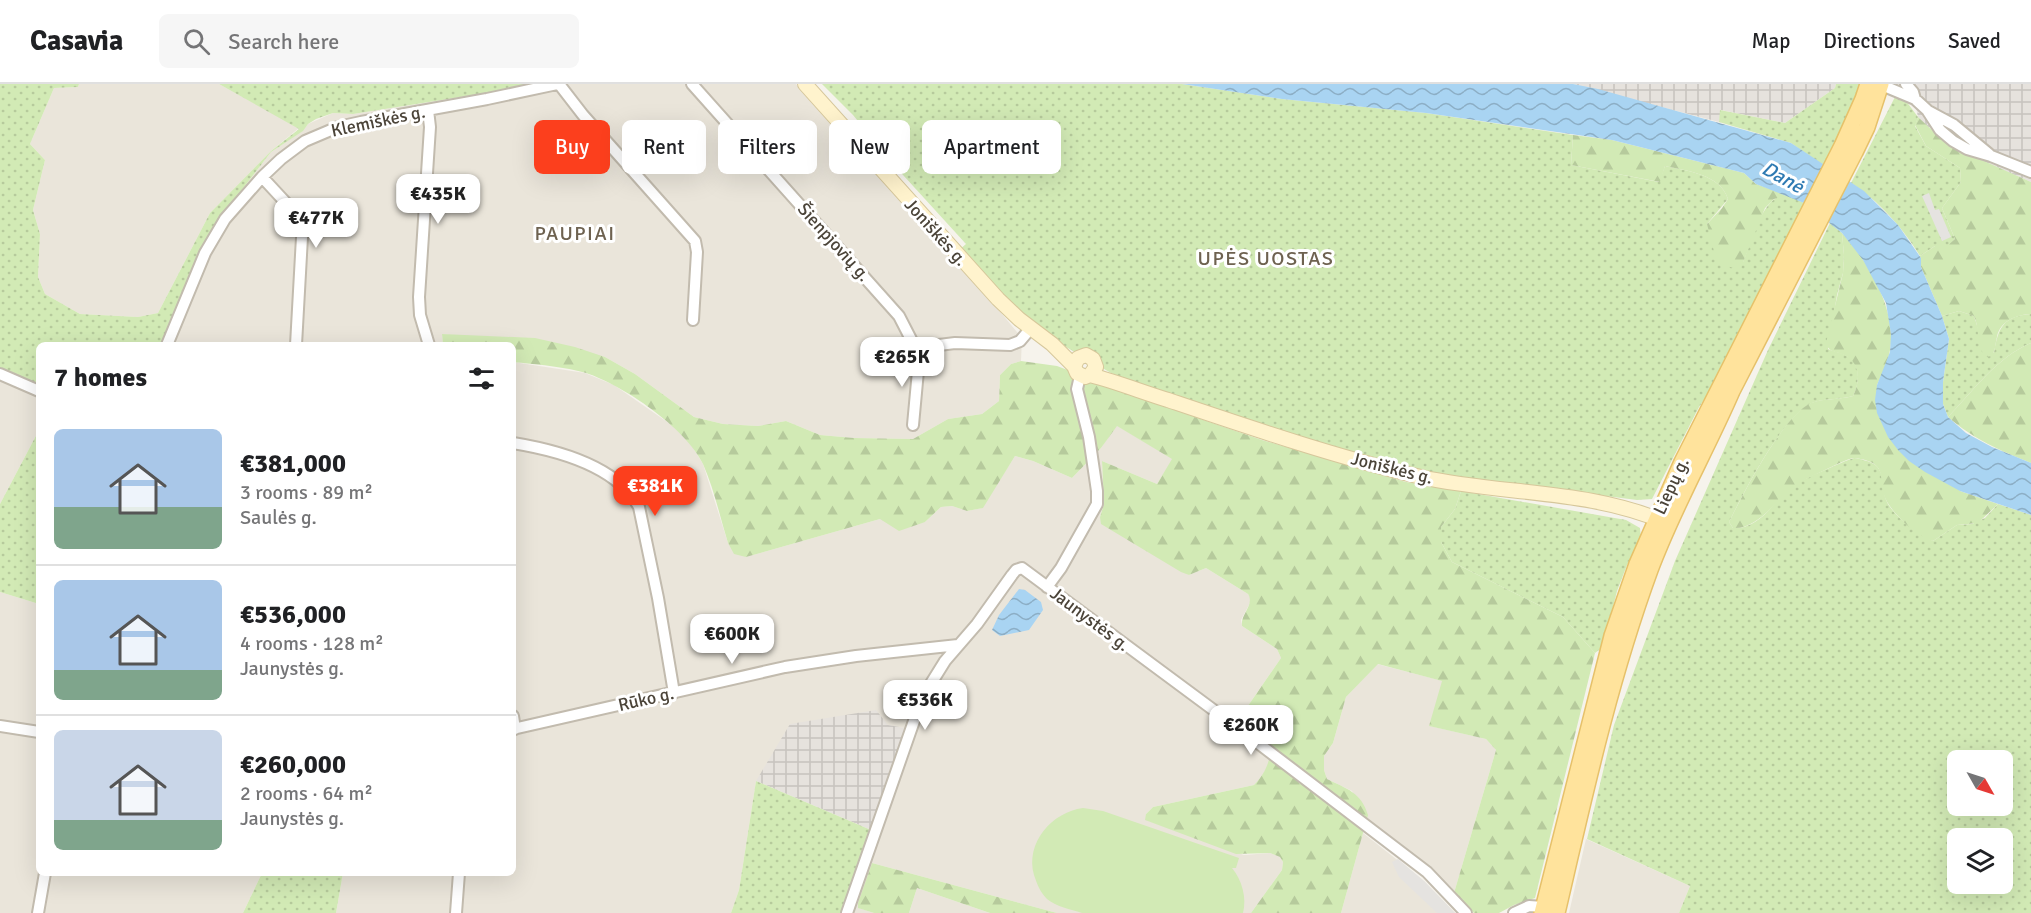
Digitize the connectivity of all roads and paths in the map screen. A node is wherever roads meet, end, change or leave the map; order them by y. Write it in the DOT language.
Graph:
graph roads {
  1 [pos="558,84"];
  2 [pos="692,84"];
  3 [pos="805,84"];
  4 [pos="1868,84"];
  5 [pos="1880,84"];
  6 [pos="1906,84"];
  7 [pos="1915,99"];
  8 [pos="428,110"];
  9 [pos="1849,149"];
  10 [pos="2031,172"];
  11 [pos="262,177"];
  12 [pos="693,320"];
  13 [pos="1031,328"];
  14 [pos="168,342"];
  15 [pos="296,342"];
  16 [pos="428,342"];
  17 [pos="917,351"];
  18 [pos="1084,368"];
  19 [pos="0,374"];
  20 [pos="36,390"];
  21 [pos="913,425"];
  22 [pos="516,443"];
  23 [pos="1662,521"];
  24 [pos="1047,587"];
  25 [pos="958,645"];
  26 [pos="674,693"];
  27 [pos="0,726"];
  28 [pos="516,729"];
  29 [pos="36,732"];
  30 [pos="44,876"];
  31 [pos="459,876"];
  32 [pos="1547,911"];
  33 [pos="851,912"];
  34 [pos="38,913"];
  35 [pos="456,913"];
  36 [pos="1466,913"];
  37 [pos="1514,913"];
  1 -- 8 [label="street, Klemiškės g."];
  1 -- 12 [label="street"];
  2 -- 17 [label="street, Šienpjovių g."];
  3 -- 13 [label="main road, Joniškės g."];
  4 -- 9 [label="main road, Liepų g."];
  5 -- 7 [label="street"];
  5 -- 9 [label="main road, Liepų g."];
  6 -- 7 [label="street"];
  7 -- 10 [label="street"];
  8 -- 11 [label="street, Klemiškės g."];
  8 -- 16 [label="street"];
  9 -- 23 [label="main road, Liepų g."];
  11 -- 14 [label="street, Klemiškės g."];
  11 -- 15 [label="street"];
  13 -- 17 [label="street"];
  13 -- 18 [label="main road, Joniškės g."];
  17 -- 21 [label="street, Šienpjovių g."];
  18 -- 23 [label="main road, Joniškės g."];
  18 -- 24 [label="street"];
  19 -- 20 [label="street"];
  22 -- 26 [label="street"];
  23 -- 32 [label="main road, Liepų g."];
  24 -- 25 [label="street, Jaunystės g."];
  24 -- 36 [label="street, Jaunystės g."];
  25 -- 26 [label="street, Rūko g."];
  25 -- 33 [label="street, Jaunystės g."];
  26 -- 28 [label="street, Rūko g."];
  27 -- 29 [label="street"];
  30 -- 34 [label="street"];
  31 -- 35 [label="street"];
  32 -- 37 [label="street"];
}
